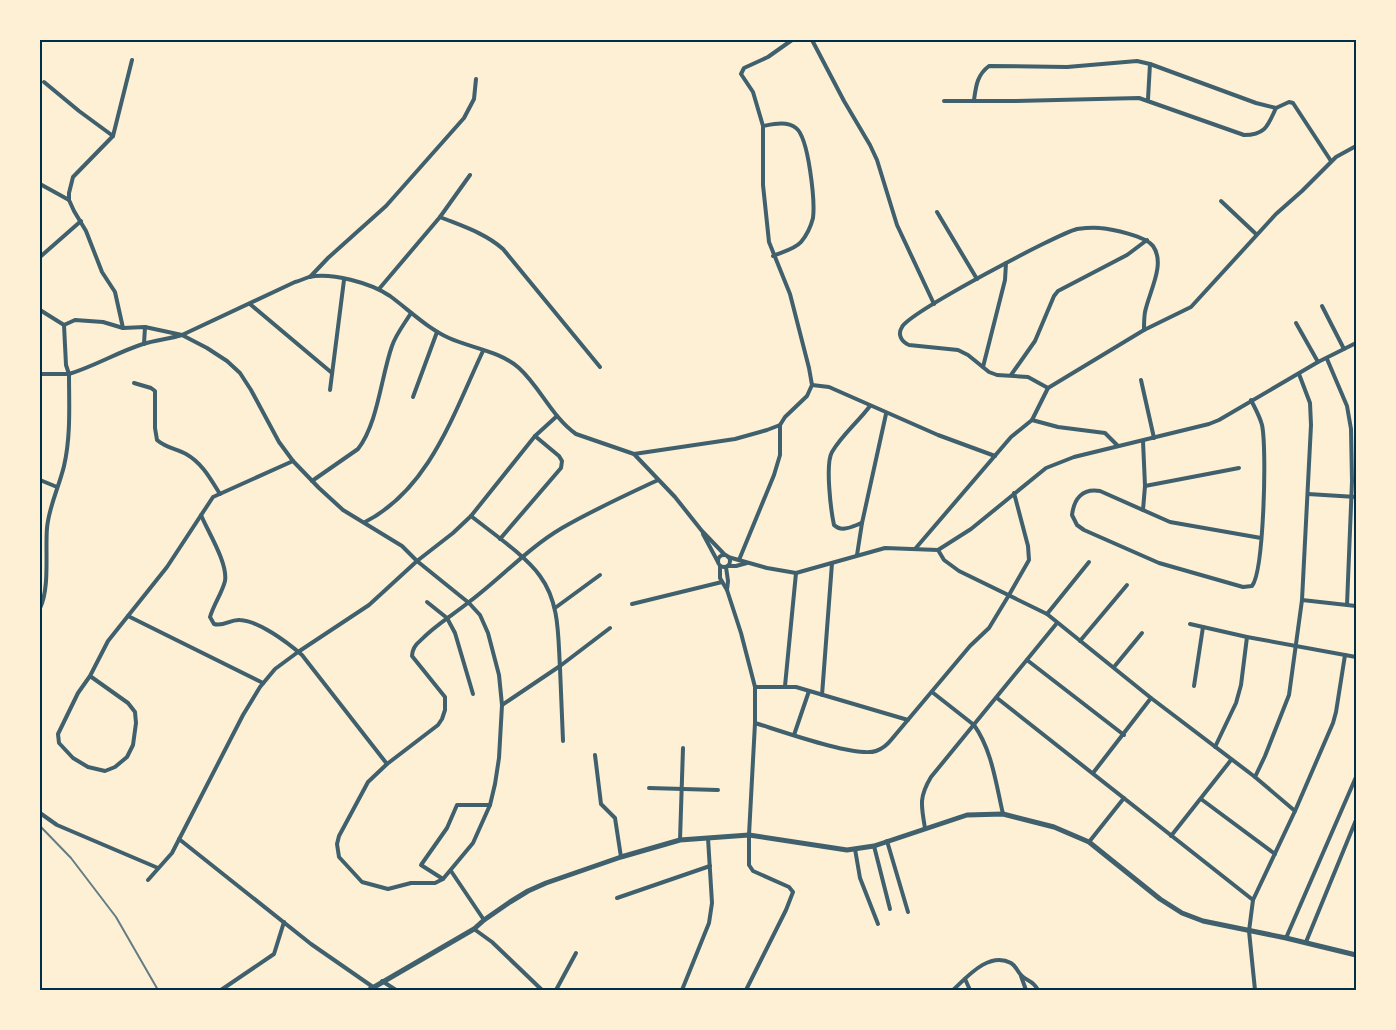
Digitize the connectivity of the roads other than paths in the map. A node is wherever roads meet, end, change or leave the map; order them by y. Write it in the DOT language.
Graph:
graph roads {
  1 [pos="792,40"];
  2 [pos="812,40"];
  3 [pos="132,60"];
  4 [pos="1150,64"];
  5 [pos="476,79"];
  6 [pos="44,82"];
  7 [pos="944,100"];
  8 [pos="974,100"];
  9 [pos="1148,100"];
  10 [pos="1276,108"];
  11 [pos="763,126"];
  12 [pos="113,136"];
  13 [pos="1356,146"];
  14 [pos="1331,161"];
  15 [pos="470,175"];
  16 [pos="40,184"];
  17 [pos="69,200"];
  18 [pos="1221,202"];
  19 [pos="937,212"];
  20 [pos="440,217"];
  21 [pos="80,221"];
  22 [pos="1256,234"];
  23 [pos="1146,240"];
  24 [pos="773,256"];
  25 [pos="40,257"];
  26 [pos="1006,263"];
  27 [pos="310,277"];
  28 [pos="977,279"];
  29 [pos="344,280"];
  30 [pos="379,289"];
  31 [pos="250,304"];
  32 [pos="934,304"];
  33 [pos="1322,306"];
  34 [pos="40,310"];
  35 [pos="411,313"];
  36 [pos="1296,323"];
  37 [pos="64,325"];
  38 [pos="145,327"];
  39 [pos="123,328"];
  40 [pos="1144,330"];
  41 [pos="437,332"];
  42 [pos="182,335"];
  43 [pos="1356,343"];
  44 [pos="144,344"];
  45 [pos="1344,349"];
  46 [pos="483,351"];
  47 [pos="1327,359"];
  48 [pos="1318,362"];
  49 [pos="983,366"];
  50 [pos="600,367"];
  51 [pos="332,373"];
  52 [pos="40,374"];
  53 [pos="69,374"];
  54 [pos="1299,374"];
  55 [pos="1011,375"];
  56 [pos="1141,380"];
  57 [pos="134,383"];
  58 [pos="812,385"];
  59 [pos="1048,388"];
  60 [pos="330,390"];
  61 [pos="413,397"];
  62 [pos="1251,400"];
  63 [pos="870,406"];
  64 [pos="886,414"];
  65 [pos="557,416"];
  66 [pos="1032,420"];
  67 [pos="780,425"];
  68 [pos="535,436"];
  69 [pos="1154,438"];
  70 [pos="1142,441"];
  71 [pos="1118,446"];
  72 [pos="634,454"];
  73 [pos="995,456"];
  74 [pos="293,461"];
  75 [pos="1239,468"];
  76 [pos="40,480"];
  77 [pos="658,480"];
  78 [pos="312,481"];
  79 [pos="1145,486"];
  80 [pos="57,487"];
  81 [pos="1014,493"];
  82 [pos="220,494"];
  83 [pos="1308,494"];
  84 [pos="1354,497"];
  85 [pos="1144,510"];
  86 [pos="201,515"];
  87 [pos="471,516"];
  88 [pos="365,522"];
  89 [pos="862,523"];
  90 [pos="702,532"];
  91 [pos="1261,538"];
  92 [pos="500,539"];
  93 [pos="916,550"];
  94 [pos="938,550"];
  95 [pos="857,555"];
  96 [pos="727,556"];
  97 [pos="522,558"];
  98 [pos="739,560"];
  99 [pos="417,561"];
  100 [pos="1089,562"];
  101 [pos="747,563"];
  102 [pos="832,563"];
  103 [pos="719,564"];
  104 [pos="727,567"];
  105 [pos="796,573"];
  106 [pos="600,575"];
  107 [pos="722,582"];
  108 [pos="1127,585"];
  109 [pos="727,590"];
  110 [pos="1009,596"];
  111 [pos="1302,600"];
  112 [pos="427,602"];
  113 [pos="469,602"];
  114 [pos="632,604"];
  115 [pos="1347,605"];
  116 [pos="1356,606"];
  117 [pos="40,608"];
  118 [pos="555,608"];
  119 [pos="1047,614"];
  120 [pos="128,616"];
  121 [pos="447,618"];
  122 [pos="1057,623"];
  123 [pos="1190,624"];
  124 [pos="1203,627"];
  125 [pos="610,628"];
  126 [pos="1142,633"];
  127 [pos="1247,637"];
  128 [pos="1080,641"];
  129 [pos="1296,646"];
  130 [pos="298,652"];
  131 [pos="1345,655"];
  132 [pos="1356,657"];
  133 [pos="1027,660"];
  134 [pos="560,666"];
  135 [pos="1114,667"];
  136 [pos="90,676"];
  137 [pos="263,683"];
  138 [pos="785,686"];
  139 [pos="1194,686"];
  140 [pos="755,687"];
  141 [pos="809,691"];
  142 [pos="932,692"];
  143 [pos="473,694"];
  144 [pos="822,695"];
  145 [pos="997,698"];
  146 [pos="1151,698"];
  147 [pos="502,704"];
  148 [pos="908,720"];
  149 [pos="755,723"];
  150 [pos="974,725"];
  151 [pos="1124,735"];
  152 [pos="794,736"];
  153 [pos="564,741"];
  154 [pos="1215,747"];
  155 [pos="683,748"];
  156 [pos="594,755"];
  157 [pos="1231,760"];
  158 [pos="387,764"];
  159 [pos="1093,772"];
  160 [pos="1254,777"];
  161 [pos="1356,777"];
  162 [pos="649,788"];
  163 [pos="682,790"];
  164 [pos="718,790"];
  165 [pos="1124,798"];
  166 [pos="1201,799"];
  167 [pos="490,805"];
  168 [pos="1295,811"];
  169 [pos="40,813"];
  170 [pos="1003,814"];
  171 [pos="1356,820"];
  172 [pos="925,828"];
  173 [pos="749,835"];
  174 [pos="1171,836"];
  175 [pos="708,838"];
  176 [pos="179,839"];
  177 [pos="680,840"];
  178 [pos="887,841"];
  179 [pos="1089,842"];
  180 [pos="874,846"];
  181 [pos="855,850"];
  182 [pos="1275,854"];
  183 [pos="621,857"];
  184 [pos="710,866"];
  185 [pos="158,868"];
  186 [pos="451,870"];
  187 [pos="443,879"];
  188 [pos="148,880"];
  189 [pos="617,898"];
  190 [pos="1253,900"];
  191 [pos="890,910"];
  192 [pos="908,912"];
  193 [pos="484,920"];
  194 [pos="284,922"];
  195 [pos="878,924"];
  196 [pos="474,929"];
  197 [pos="1249,931"];
  198 [pos="1286,938"];
  199 [pos="1306,942"];
  200 [pos="576,953"];
  201 [pos="1356,955"];
  202 [pos="1021,976"];
  203 [pos="965,979"];
  204 [pos="382,981"];
  205 [pos="371,989"];
  206 [pos="221,990"];
  207 [pos="396,990"];
  208 [pos="542,990"];
  209 [pos="556,990"];
  210 [pos="682,990"];
  211 [pos="746,990"];
  212 [pos="953,990"];
  213 [pos="970,990"];
  214 [pos="1026,990"];
  215 [pos="1038,990"];
  216 [pos="1255,990"];
  1 -- 11 [label="street"];
  2 -- 32 [label="street"];
  3 -- 12 [label="street"];
  4 -- 8 [label="street"];
  4 -- 9 [label="street"];
  4 -- 10 [label="street"];
  5 -- 27 [label="street"];
  6 -- 12 [label="street"];
  7 -- 8 [label="street"];
  8 -- 9 [label="street"];
  9 -- 10 [label="street"];
  10 -- 14 [label="street"];
  11 -- 24 [label="street"];
  11 -- 24 [label="street"];
  12 -- 17 [label="street"];
  13 -- 14 [label="street"];
  14 -- 22 [label="street"];
  15 -- 20 [label="street"];
  16 -- 17 [label="street"];
  17 -- 21 [label="street"];
  18 -- 22 [label="street"];
  19 -- 28 [label="street"];
  20 -- 30 [label="street"];
  20 -- 50 [label="street"];
  21 -- 25 [label="street"];
  21 -- 39 [label="street"];
  22 -- 40 [label="street"];
  23 -- 26 [label="street"];
  23 -- 40 [label="street"];
  23 -- 55 [label="street"];
  24 -- 58 [label="street"];
  26 -- 28 [label="street"];
  26 -- 49 [label="street"];
  27 -- 29 [label="street"];
  27 -- 31 [label="street"];
  28 -- 32 [label="street"];
  29 -- 30 [label="street"];
  29 -- 51 [label="street"];
  30 -- 35 [label="street"];
  31 -- 42 [label="street"];
  31 -- 51 [label="street"];
  32 -- 49 [label="street"];
  33 -- 45 [label="street"];
  34 -- 37 [label="street"];
  35 -- 41 [label="street"];
  35 -- 78 [label="street"];
  36 -- 48 [label="street"];
  37 -- 39 [label="street"];
  37 -- 53 [label="street"];
  38 -- 39 [label="street"];
  38 -- 42 [label="street"];
  38 -- 44 [label="street"];
  40 -- 59 [label="street"];
  41 -- 46 [label="street"];
  41 -- 61 [label="street"];
  42 -- 44 [label="street"];
  42 -- 74 [label="street"];
  43 -- 45 [label="street"];
  44 -- 53 [label="street"];
  45 -- 47 [label="street"];
  46 -- 65 [label="street"];
  46 -- 88 [label="street"];
  47 -- 48 [label="street"];
  47 -- 84 [label="street"];
  48 -- 54 [label="street"];
  49 -- 55 [label="street"];
  51 -- 60 [label="street"];
  52 -- 53 [label="street"];
  53 -- 80 [label="street"];
  54 -- 62 [label="street"];
  54 -- 83 [label="street"];
  55 -- 59 [label="street"];
  56 -- 69 [label="street"];
  57 -- 82 [label="street"];
  58 -- 63 [label="street"];
  58 -- 67 [label="street"];
  59 -- 66 [label="street"];
  62 -- 69 [label="street"];
  62 -- 91 [label="street"];
  63 -- 64 [label="street"];
  63 -- 89 [label="street"];
  64 -- 73 [label="street"];
  64 -- 89 [label="street"];
  65 -- 68 [label="street"];
  65 -- 72 [label="street"];
  66 -- 71 [label="street"];
  66 -- 73 [label="street"];
  67 -- 72 [label="street"];
  67 -- 98 [label="street"];
  68 -- 87 [label="street"];
  68 -- 92 [label="street"];
  69 -- 70 [label="street"];
  70 -- 71 [label="street"];
  70 -- 79 [label="street"];
  71 -- 81 [label="street"];
  72 -- 77 [label="street"];
  73 -- 93 [label="street"];
  74 -- 78 [label="street"];
  74 -- 82 [label="street"];
  75 -- 79 [label="street"];
  76 -- 80 [label="street"];
  77 -- 90 [label="street"];
  77 -- 97 [label="street"];
  78 -- 88 [label="street"];
  79 -- 85 [label="street"];
  80 -- 117 [label="street"];
  81 -- 94 [label="street"];
  81 -- 110 [label="street"];
  82 -- 86 [label="street"];
  83 -- 84 [label="street"];
  83 -- 111 [label="street"];
  84 -- 115 [label="street"];
  85 -- 91 [label="street"];
  85 -- 91 [label="street"];
  86 -- 120 [label="street"];
  86 -- 130 [label="street"];
  87 -- 92 [label="street"];
  87 -- 99 [label="street"];
  88 -- 99 [label="street"];
  89 -- 95 [label="street"];
  90 -- 96 [label="street"];
  90 -- 103 [label="street"];
  92 -- 97 [label="street"];
  93 -- 94 [label="street"];
  93 -- 95 [label="street"];
  94 -- 110 [label="street"];
  95 -- 102 [label="street"];
  96 -- 98 [label="street"];
  96 -- 103 [label="street"];
  96 -- 104 [label="street"];
  97 -- 113 [label="street"];
  97 -- 118 [label="street"];
  98 -- 101 [label="street"];
  99 -- 113 [label="street"];
  99 -- 130 [label="street"];
  100 -- 119 [label="street"];
  101 -- 104 [label="street"];
  101 -- 105 [label="street"];
  102 -- 105 [label="street"];
  102 -- 144 [label="street"];
  103 -- 104 [label="street"];
  103 -- 107 [label="street"];
  104 -- 109 [label="street"];
  105 -- 138 [label="street"];
  106 -- 118 [label="street"];
  107 -- 109 [label="street"];
  107 -- 114 [label="street"];
  108 -- 128 [label="street"];
  109 -- 140 [label="street"];
  110 -- 119 [label="street"];
  110 -- 142 [label="street"];
  111 -- 115 [label="street"];
  111 -- 129 [label="street"];
  112 -- 121 [label="street"];
  113 -- 121 [label="street"];
  113 -- 147 [label="street"];
  115 -- 116 [label="street"];
  118 -- 134 [label="street"];
  119 -- 122 [label="street"];
  120 -- 136 [label="street"];
  120 -- 137 [label="street"];
  121 -- 143 [label="street"];
  121 -- 158 [label="street"];
  122 -- 128 [label="street"];
  122 -- 133 [label="street"];
  123 -- 124 [label="street"];
  124 -- 127 [label="street"];
  124 -- 139 [label="street"];
  125 -- 134 [label="street"];
  126 -- 135 [label="street"];
  127 -- 129 [label="street"];
  127 -- 154 [label="street"];
  128 -- 135 [label="street"];
  129 -- 131 [label="street"];
  129 -- 160 [label="street"];
  130 -- 137 [label="street"];
  130 -- 158 [label="street"];
  131 -- 132 [label="street"];
  131 -- 168 [label="street"];
  133 -- 145 [label="street"];
  133 -- 151 [label="street"];
  134 -- 147 [label="street"];
  134 -- 153 [label="street"];
  135 -- 146 [label="street"];
  136 -- 136 [label="street"];
  137 -- 176 [label="street"];
  138 -- 140 [label="street"];
  138 -- 141 [label="street"];
  140 -- 149 [label="street"];
  141 -- 144 [label="street"];
  141 -- 152 [label="street"];
  142 -- 148 [label="street"];
  142 -- 150 [label="street"];
  144 -- 148 [label="street"];
  145 -- 150 [label="street"];
  145 -- 159 [label="street"];
  146 -- 151 [label="street"];
  146 -- 154 [label="street"];
  147 -- 167 [label="street"];
  148 -- 152 [label="street"];
  149 -- 152 [label="street"];
  149 -- 173 [label="street"];
  150 -- 170 [label="street"];
  150 -- 172 [label="street"];
  151 -- 159 [label="street"];
  154 -- 157 [label="street"];
  155 -- 163 [label="street"];
  156 -- 183 [label="street"];
  157 -- 160 [label="street"];
  157 -- 166 [label="street"];
  158 -- 187 [label="street"];
  159 -- 165 [label="street"];
  160 -- 168 [label="street"];
  161 -- 198 [label="street"];
  162 -- 163 [label="street"];
  163 -- 164 [label="street"];
  163 -- 177 [label="street"];
  165 -- 174 [label="street"];
  165 -- 179 [label="street"];
  166 -- 174 [label="street"];
  166 -- 182 [label="street"];
  167 -- 186 [label="street"];
  167 -- 187 [label="street"];
  168 -- 182 [label="street"];
  169 -- 185 [label="street"];
  170 -- 172 [label="street"];
  170 -- 179 [label="street"];
  171 -- 199 [label="street"];
  172 -- 178 [label="street"];
  173 -- 175 [label="street"];
  173 -- 181 [label="street"];
  173 -- 211 [label="street"];
  174 -- 190 [label="street"];
  175 -- 177 [label="street"];
  175 -- 184 [label="street"];
  176 -- 185 [label="street"];
  176 -- 194 [label="street"];
  177 -- 183 [label="street"];
  178 -- 180 [label="street"];
  178 -- 192 [label="street"];
  179 -- 197 [label="street"];
  180 -- 181 [label="street"];
  180 -- 191 [label="street"];
  181 -- 195 [label="street"];
  182 -- 190 [label="street"];
  183 -- 193 [label="street"];
  184 -- 189 [label="street"];
  184 -- 210 [label="street"];
  185 -- 188 [label="street"];
  186 -- 187 [label="street"];
  186 -- 193 [label="street"];
  190 -- 197 [label="street"];
  193 -- 196 [label="street"];
  194 -- 205 [label="street"];
  194 -- 206 [label="street"];
  196 -- 204 [label="street"];
  196 -- 208 [label="street"];
  197 -- 198 [label="street"];
  197 -- 216 [label="street"];
  198 -- 199 [label="street"];
  199 -- 201 [label="street"];
  200 -- 209 [label="street"];
  202 -- 203 [label="street"];
  202 -- 214 [label="street"];
  202 -- 215 [label="street"];
  203 -- 212 [label="street"];
  203 -- 213 [label="street"];
  204 -- 205 [label="street"];
  204 -- 207 [label="street"];
}
